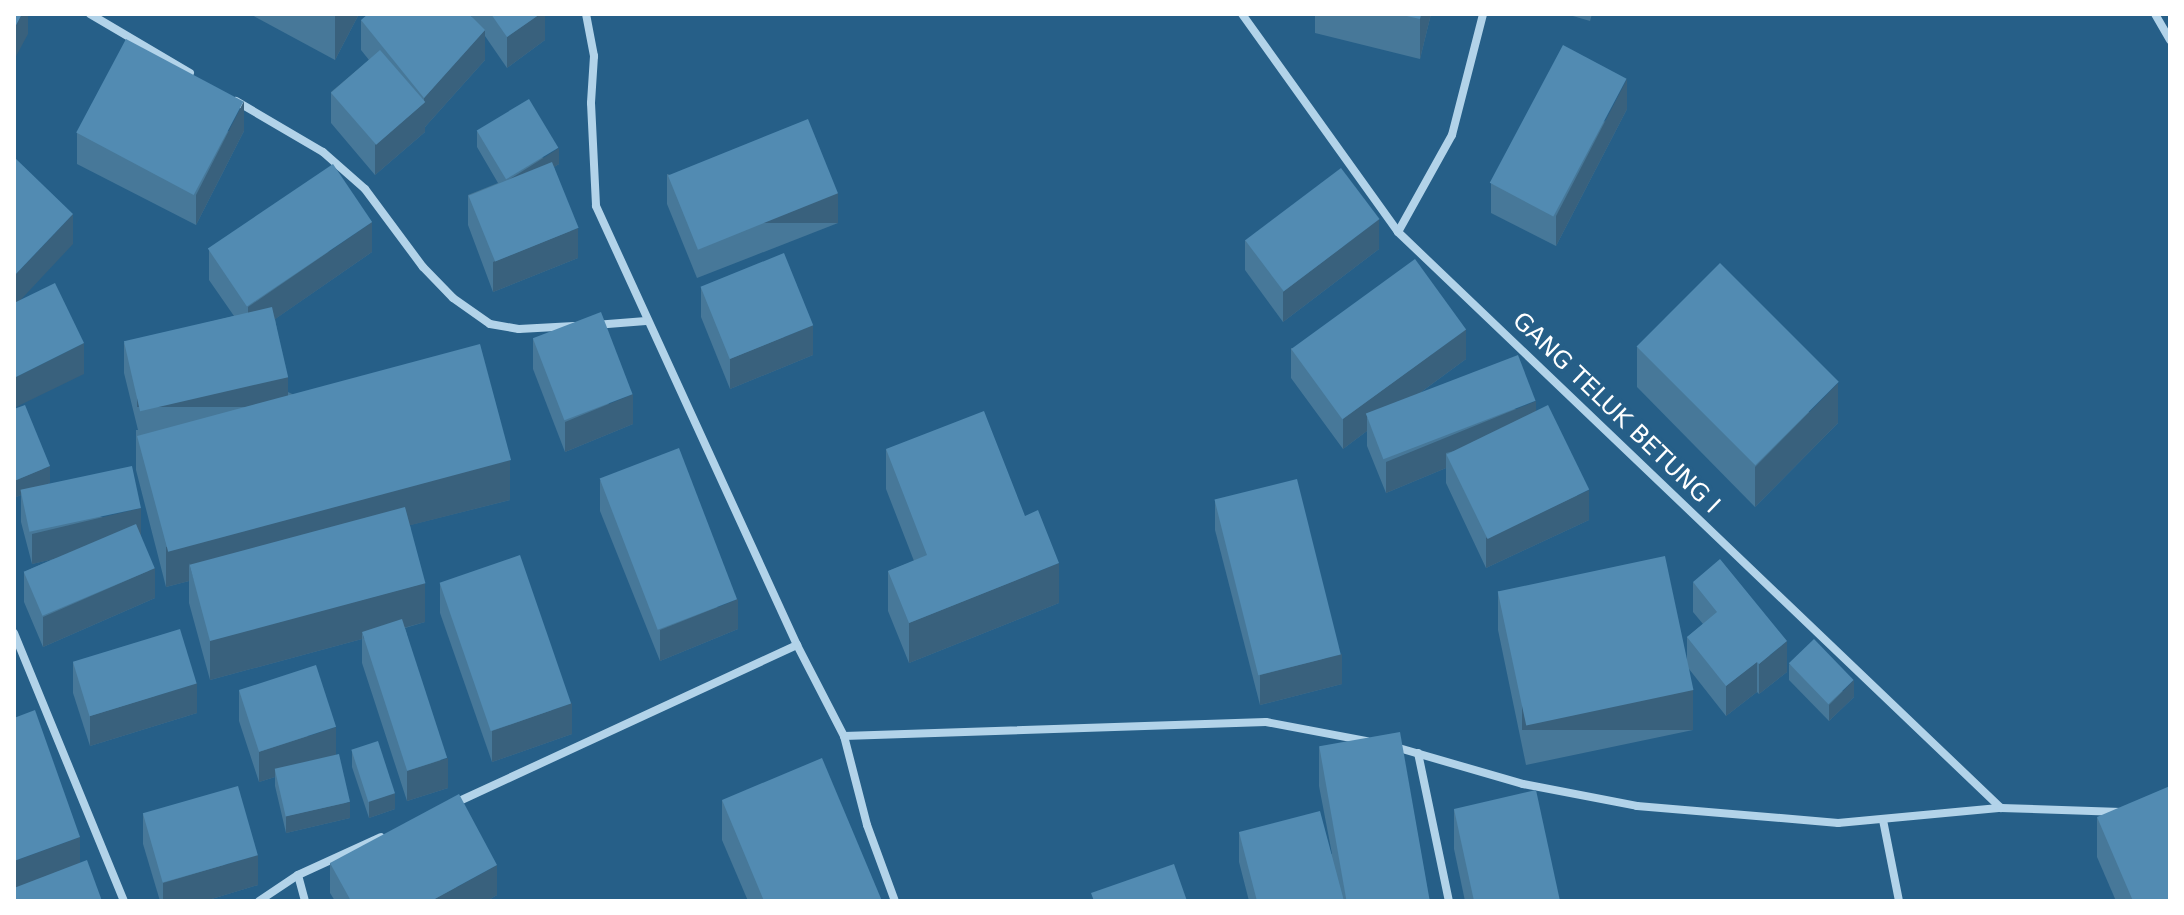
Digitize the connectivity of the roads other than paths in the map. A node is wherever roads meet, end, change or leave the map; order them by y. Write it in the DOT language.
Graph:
graph roads {
  1 [pos="90,14"];
  2 [pos="586,14"];
  3 [pos="1242,14"];
  4 [pos="1483,14"];
  5 [pos="2155,14"];
  6 [pos="2170,40"];
  7 [pos="200,79"];
  8 [pos="227,95"];
  9 [pos="1398,232"];
  10 [pos="646,321"];
  11 [pos="14,633"];
  12 [pos="797,645"];
  13 [pos="844,736"];
  14 [pos="1418,753"];
  15 [pos="2001,808"];
  16 [pos="439,810"];
  17 [pos="2139,812"];
  18 [pos="1883,820"];
  19 [pos="396,830"];
  20 [pos="298,875"];
  21 [pos="124,901"];
  22 [pos="259,901"];
  23 [pos="305,901"];
  24 [pos="895,901"];
  25 [pos="1449,901"];
  26 [pos="1899,901"];
  1 -- 7 [label="street"];
  2 -- 10 [label="street"];
  3 -- 9 [label="street, GANG TELUK BETUNG I"];
  4 -- 9 [label="street"];
  5 -- 6 [label="street"];
  8 -- 10 [label="street"];
  9 -- 15 [label="street, GANG TELUK BETUNG I"];
  10 -- 12 [label="street"];
  11 -- 21 [label="street"];
  12 -- 13 [label="street"];
  12 -- 16 [label="street"];
  13 -- 14 [label="street"];
  13 -- 24 [label="street"];
  14 -- 18 [label="street"];
  14 -- 25 [label="street"];
  15 -- 17 [label="street"];
  15 -- 18 [label="street"];
  18 -- 26 [label="street"];
  19 -- 20 [label="street"];
  20 -- 22 [label="street"];
  20 -- 23 [label="street"];
}
